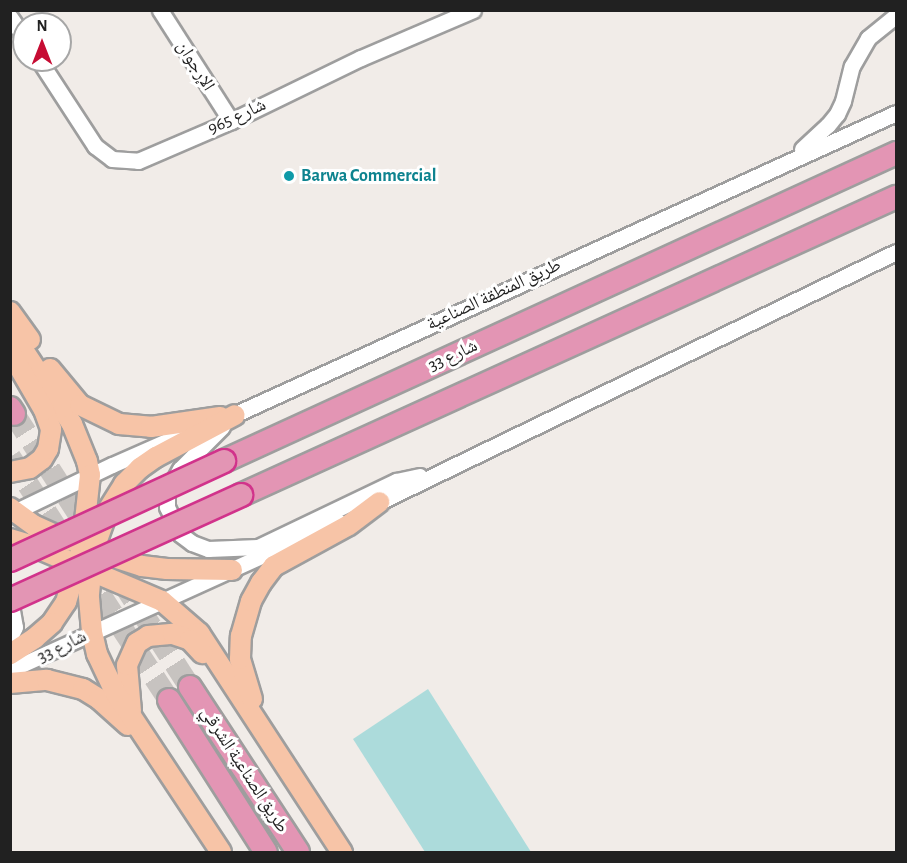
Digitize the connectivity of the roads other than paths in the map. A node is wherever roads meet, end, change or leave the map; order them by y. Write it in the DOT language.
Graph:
graph roads {
  1 [pos="160,10"];
  2 [pos="472,10"];
  3 [pos="895,16"];
  4 [pos="47,72"];
  5 [pos="897,113"];
  6 [pos="231,121"];
  7 [pos="897,153"];
  8 [pos="788,161"];
  9 [pos="897,197"];
  10 [pos="897,252"];
  11 [pos="10,312"];
  12 [pos="10,330"];
  13 [pos="10,353"];
  14 [pos="235,415"];
  15 [pos="441,471"];
  16 [pos="10,472"];
  17 [pos="90,475"];
  18 [pos="380,502"];
  19 [pos="12,511"];
  20 [pos="10,539"];
  21 [pos="86,559"];
  22 [pos="10,560"];
  23 [pos="232,570"];
  24 [pos="10,600"];
  25 [pos="162,601"];
  26 [pos="92,633"];
  27 [pos="10,637"];
  28 [pos="10,654"];
  29 [pos="10,670"];
  30 [pos="10,683"];
  31 [pos="190,687"];
  32 [pos="169,700"];
  33 [pos="134,722"];
  34 [pos="264,730"];
  35 [pos="147,743"];
  36 [pos="220,852"];
  37 [pos="266,852"];
  38 [pos="298,852"];
  39 [pos="328,852"];
  40 [pos="342,852"];
  1 -- 6 [label="street, الإرجوان"];
  2 -- 6 [label="street, شارع 965"];
  3 -- 8 [label="street"];
  4 -- 6 [label="street, شارع 965"];
  5 -- 8 [label="street, طريق المنطقة الصناعية"];
  7 -- 22 [label="highway, شارع 33, bridge"];
  8 -- 14 [label="street, طريق المنطقة الصناعية"];
  9 -- 24 [label="highway, bridge"];
  10 -- 15 [label="street"];
  11 -- 14 [label="main road"];
  12 -- 17 [label="main road"];
  13 -- 16 [label="main road"];
  14 -- 15 [label="street"];
  14 -- 17 [label="street, طريق المنطقة الصناعية"];
  14 -- 21 [label="main road"];
  15 -- 18 [label="street, شارع 33"];
  17 -- 19 [label="street"];
  17 -- 21 [label="main road"];
  18 -- 23 [label="street, شارع 33"];
  18 -- 34 [label="main road"];
  19 -- 21 [label="main road"];
  20 -- 21 [label="main road"];
  21 -- 23 [label="main road"];
  21 -- 25 [label="main road"];
  21 -- 26 [label="main road"];
  21 -- 28 [label="main road"];
  23 -- 25 [label="street, شارع 33"];
  24 -- 27 [label="street"];
  25 -- 26 [label="street, شارع 33"];
  25 -- 34 [label="main road"];
  26 -- 29 [label="street, شارع 33"];
  26 -- 33 [label="main road"];
  30 -- 35 [label="main road"];
  31 -- 38 [label="highway, طريق الصناعية الشرقي"];
  32 -- 37 [label="highway, طريق الصناعية الشرقي"];
  33 -- 35 [label="main road"];
  33 -- 39 [label="main road"];
  34 -- 40 [label="main road, طريق الصناعية الشرقي"];
  35 -- 36 [label="main road"];
}
